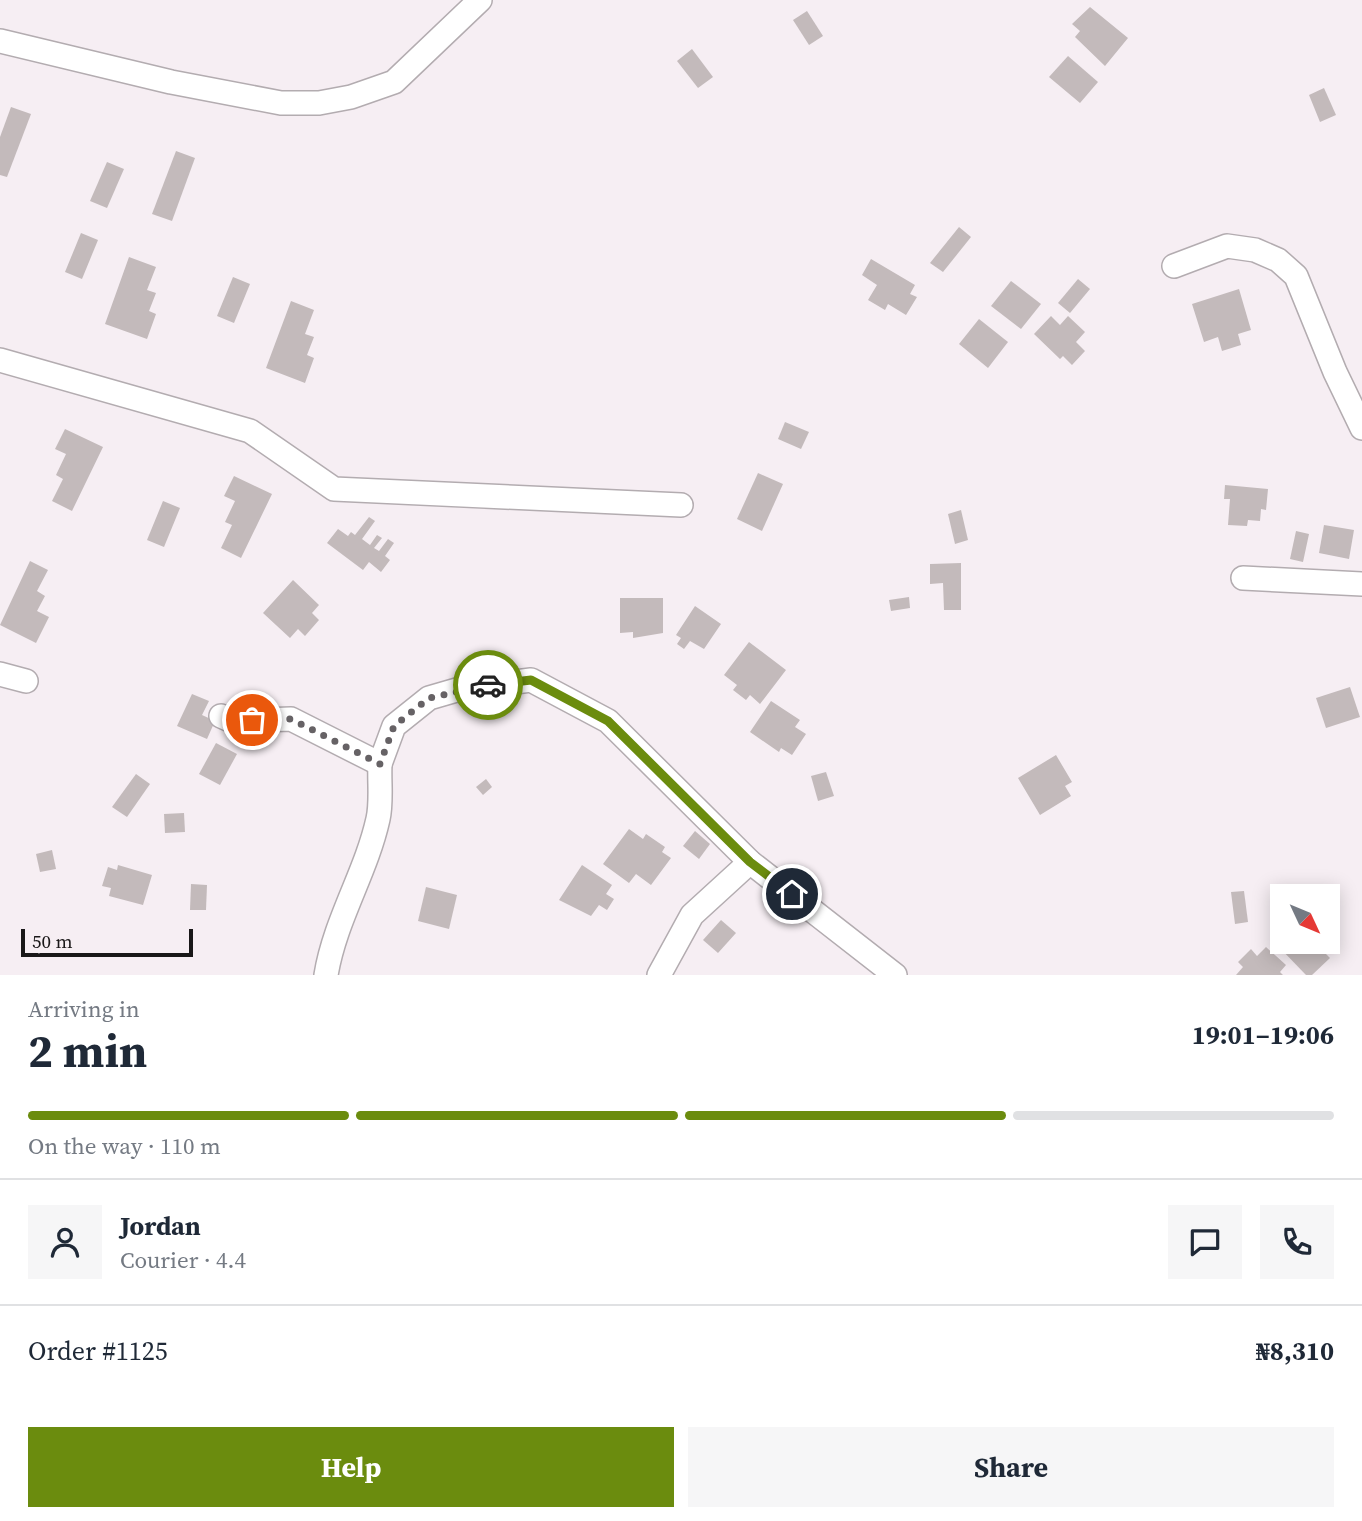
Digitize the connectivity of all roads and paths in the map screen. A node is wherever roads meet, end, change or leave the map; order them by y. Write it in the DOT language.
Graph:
graph roads {
  1 [pos="480,0"];
  2 [pos="0,41"];
  3 [pos="1174,266"];
  4 [pos="0,360"];
  5 [pos="1362,428"];
  6 [pos="681,505"];
  7 [pos="1243,578"];
  8 [pos="1362,584"];
  9 [pos="0,674"];
  10 [pos="26,681"];
  11 [pos="220,716"];
  12 [pos="380,764"];
  13 [pos="750,862"];
  14 [pos="326,975"];
  15 [pos="659,975"];
  16 [pos="895,975"];
  1 -- 2 [label="street"];
  3 -- 5 [label="street"];
  4 -- 6 [label="street"];
  7 -- 8 [label="street"];
  9 -- 10 [label="street"];
  11 -- 12 [label="street"];
  12 -- 13 [label="street"];
  12 -- 14 [label="street"];
  13 -- 15 [label="street"];
  13 -- 16 [label="street"];
}
